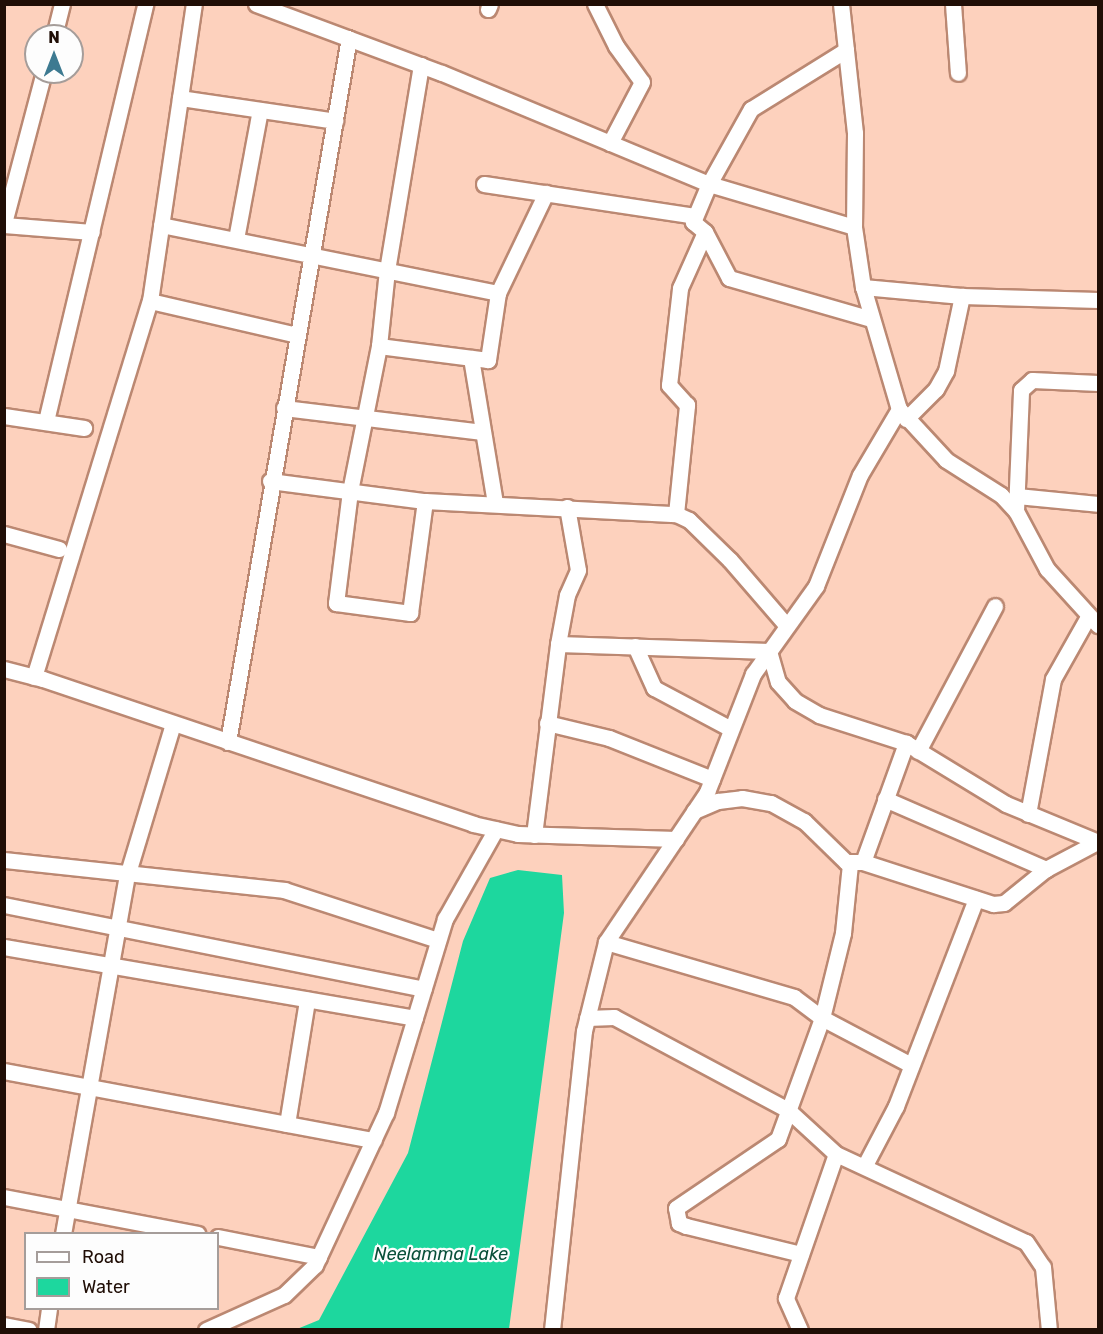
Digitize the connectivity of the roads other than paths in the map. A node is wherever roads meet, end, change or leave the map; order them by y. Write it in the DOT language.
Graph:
graph roads {
  1 [pos="62,4"];
  2 [pos="145,4"];
  3 [pos="194,4"];
  4 [pos="256,4"];
  5 [pos="595,4"];
  6 [pos="841,4"];
  7 [pos="953,4"];
  8 [pos="57,24"];
  9 [pos="349,38"];
  10 [pos="846,50"];
  11 [pos="421,65"];
  12 [pos="958,73"];
  13 [pos="41,84"];
  14 [pos="180,98"];
  15 [pos="260,110"];
  16 [pos="335,121"];
  17 [pos="610,143"];
  18 [pos="484,184"];
  19 [pos="709,184"];
  20 [pos="546,194"];
  21 [pos="695,216"];
  22 [pos="4,224"];
  23 [pos="161,225"];
  24 [pos="854,227"];
  25 [pos="92,232"];
  26 [pos="705,232"];
  27 [pos="236,239"];
  28 [pos="313,254"];
  29 [pos="387,270"];
  30 [pos="863,287"];
  31 [pos="498,293"];
  32 [pos="962,296"];
  33 [pos="1098,300"];
  34 [pos="150,301"];
  35 [pos="871,319"];
  36 [pos="297,335"];
  37 [pos="379,346"];
  38 [pos="471,357"];
  39 [pos="1098,384"];
  40 [pos="284,408"];
  41 [pos="902,414"];
  42 [pos="4,416"];
  43 [pos="364,417"];
  44 [pos="46,422"];
  45 [pos="84,428"];
  46 [pos="481,432"];
  47 [pos="270,481"];
  48 [pos="350,491"];
  49 [pos="425,501"];
  50 [pos="495,503"];
  51 [pos="1017,503"];
  52 [pos="1098,504"];
  53 [pos="567,507"];
  54 [pos="676,514"];
  55 [pos="4,534"];
  56 [pos="59,549"];
  57 [pos="994,606"];
  58 [pos="1093,621"];
  59 [pos="787,626"];
  60 [pos="558,644"];
  61 [pos="635,646"];
  62 [pos="769,651"];
  63 [pos="4,669"];
  64 [pos="34,677"];
  65 [pos="173,723"];
  66 [pos="547,723"];
  67 [pos="731,729"];
  68 [pos="228,742"];
  69 [pos="912,747"];
  70 [pos="712,779"];
  71 [pos="885,800"];
  72 [pos="694,811"];
  73 [pos="1028,813"];
  74 [pos="496,829"];
  75 [pos="534,835"];
  76 [pos="676,839"];
  77 [pos="1098,842"];
  78 [pos="4,860"];
  79 [pos="856,863"];
  80 [pos="1046,869"];
  81 [pos="127,876"];
  82 [pos="975,899"];
  83 [pos="4,905"];
  84 [pos="118,926"];
  85 [pos="438,940"];
  86 [pos="606,942"];
  87 [pos="4,947"];
  88 [pos="110,968"];
  89 [pos="424,988"];
  90 [pos="308,1000"];
  91 [pos="415,1018"];
  92 [pos="587,1018"];
  93 [pos="822,1018"];
  94 [pos="911,1065"];
  95 [pos="4,1071"];
  96 [pos="89,1088"];
  97 [pos="788,1110"];
  98 [pos="287,1124"];
  99 [pos="374,1140"];
  100 [pos="836,1154"];
  101 [pos="865,1166"];
  102 [pos="4,1197"];
  103 [pos="67,1209"];
  104 [pos="63,1232"];
  105 [pos="193,1232"];
  106 [pos="219,1237"];
  107 [pos="801,1254"];
  108 [pos="319,1257"];
  109 [pos="50,1310"];
  110 [pos="4,1325"];
  111 [pos="29,1329"];
  112 [pos="46,1329"];
  113 [pos="206,1329"];
  114 [pos="552,1329"];
  115 [pos="800,1329"];
  116 [pos="1049,1329"];
  1 -- 8 [label="street"];
  2 -- 25 [label="street"];
  3 -- 14 [label="street"];
  4 -- 9 [label="street"];
  5 -- 17 [label="street"];
  6 -- 10 [label="street"];
  7 -- 12 [label="street"];
  9 -- 11 [label="street"];
  9 -- 16 [label="street"];
  10 -- 19 [label="street"];
  10 -- 24 [label="street"];
  11 -- 17 [label="street"];
  11 -- 29 [label="street"];
  13 -- 22 [label="street"];
  14 -- 15 [label="street"];
  14 -- 23 [label="street"];
  15 -- 16 [label="street"];
  15 -- 27 [label="street"];
  16 -- 28 [label="street"];
  17 -- 19 [label="street"];
  18 -- 20 [label="street"];
  19 -- 21 [label="street"];
  19 -- 24 [label="street"];
  20 -- 21 [label="street"];
  20 -- 31 [label="street"];
  21 -- 26 [label="street"];
  22 -- 25 [label="street"];
  23 -- 27 [label="street"];
  23 -- 34 [label="street"];
  24 -- 30 [label="street"];
  25 -- 44 [label="street"];
  26 -- 35 [label="street"];
  26 -- 54 [label="street"];
  27 -- 28 [label="street"];
  28 -- 29 [label="street"];
  28 -- 36 [label="street"];
  29 -- 31 [label="street"];
  29 -- 37 [label="street"];
  30 -- 32 [label="street"];
  30 -- 35 [label="street"];
  31 -- 38 [label="street"];
  32 -- 33 [label="street"];
  32 -- 41 [label="street"];
  34 -- 36 [label="street"];
  34 -- 64 [label="street"];
  35 -- 41 [label="street"];
  36 -- 40 [label="street"];
  37 -- 38 [label="street"];
  37 -- 43 [label="street"];
  38 -- 46 [label="street"];
  39 -- 51 [label="street"];
  40 -- 43 [label="street"];
  40 -- 47 [label="street"];
  41 -- 51 [label="street"];
  41 -- 59 [label="street"];
  42 -- 44 [label="street"];
  43 -- 46 [label="street"];
  43 -- 48 [label="street"];
  44 -- 45 [label="street"];
  46 -- 50 [label="street"];
  47 -- 48 [label="street"];
  47 -- 68 [label="street"];
  48 -- 49 [label="street"];
  48 -- 49 [label="street"];
  49 -- 50 [label="street"];
  50 -- 53 [label="street"];
  51 -- 52 [label="street"];
  51 -- 58 [label="street"];
  53 -- 54 [label="street"];
  53 -- 60 [label="street"];
  54 -- 59 [label="street"];
  55 -- 56 [label="street"];
  57 -- 69 [label="street"];
  58 -- 73 [label="street"];
  59 -- 62 [label="street"];
  60 -- 61 [label="street"];
  60 -- 66 [label="street"];
  61 -- 62 [label="street"];
  61 -- 67 [label="street"];
  62 -- 67 [label="street"];
  62 -- 69 [label="street"];
  63 -- 64 [label="street"];
  64 -- 65 [label="street"];
  65 -- 68 [label="street"];
  65 -- 81 [label="street"];
  66 -- 70 [label="street"];
  66 -- 75 [label="street"];
  67 -- 70 [label="street"];
  68 -- 74 [label="street"];
  69 -- 71 [label="street"];
  69 -- 73 [label="street"];
  70 -- 72 [label="street"];
  71 -- 79 [label="street"];
  71 -- 80 [label="street"];
  72 -- 76 [label="street"];
  72 -- 79 [label="street"];
  73 -- 77 [label="street"];
  74 -- 75 [label="street"];
  74 -- 85 [label="street"];
  75 -- 76 [label="street"];
  76 -- 86 [label="street"];
  77 -- 80 [label="street"];
  78 -- 81 [label="street"];
  79 -- 82 [label="street"];
  79 -- 93 [label="street"];
  80 -- 82 [label="street"];
  81 -- 84 [label="street"];
  81 -- 85 [label="street"];
  82 -- 94 [label="street"];
  83 -- 84 [label="street"];
  84 -- 88 [label="street"];
  84 -- 89 [label="street"];
  85 -- 89 [label="street"];
  86 -- 92 [label="street"];
  86 -- 93 [label="street"];
  87 -- 88 [label="street"];
  88 -- 90 [label="street"];
  88 -- 96 [label="street"];
  89 -- 91 [label="street"];
  90 -- 91 [label="street"];
  90 -- 98 [label="street"];
  91 -- 99 [label="street"];
  92 -- 97 [label="street"];
  92 -- 114 [label="street"];
  93 -- 94 [label="street"];
  93 -- 97 [label="street"];
  94 -- 101 [label="street"];
  95 -- 96 [label="street"];
  96 -- 98 [label="street"];
  96 -- 103 [label="street"];
  97 -- 100 [label="street"];
  97 -- 107 [label="street"];
  98 -- 99 [label="street"];
  99 -- 108 [label="street"];
  100 -- 101 [label="street"];
  100 -- 107 [label="street"];
  101 -- 116 [label="street"];
  102 -- 103 [label="street"];
  103 -- 104 [label="street"];
  103 -- 105 [label="street"];
  106 -- 108 [label="street"];
  107 -- 115 [label="street"];
  108 -- 113 [label="street"];
  109 -- 112 [label="street"];
  110 -- 111 [label="street"];
}
